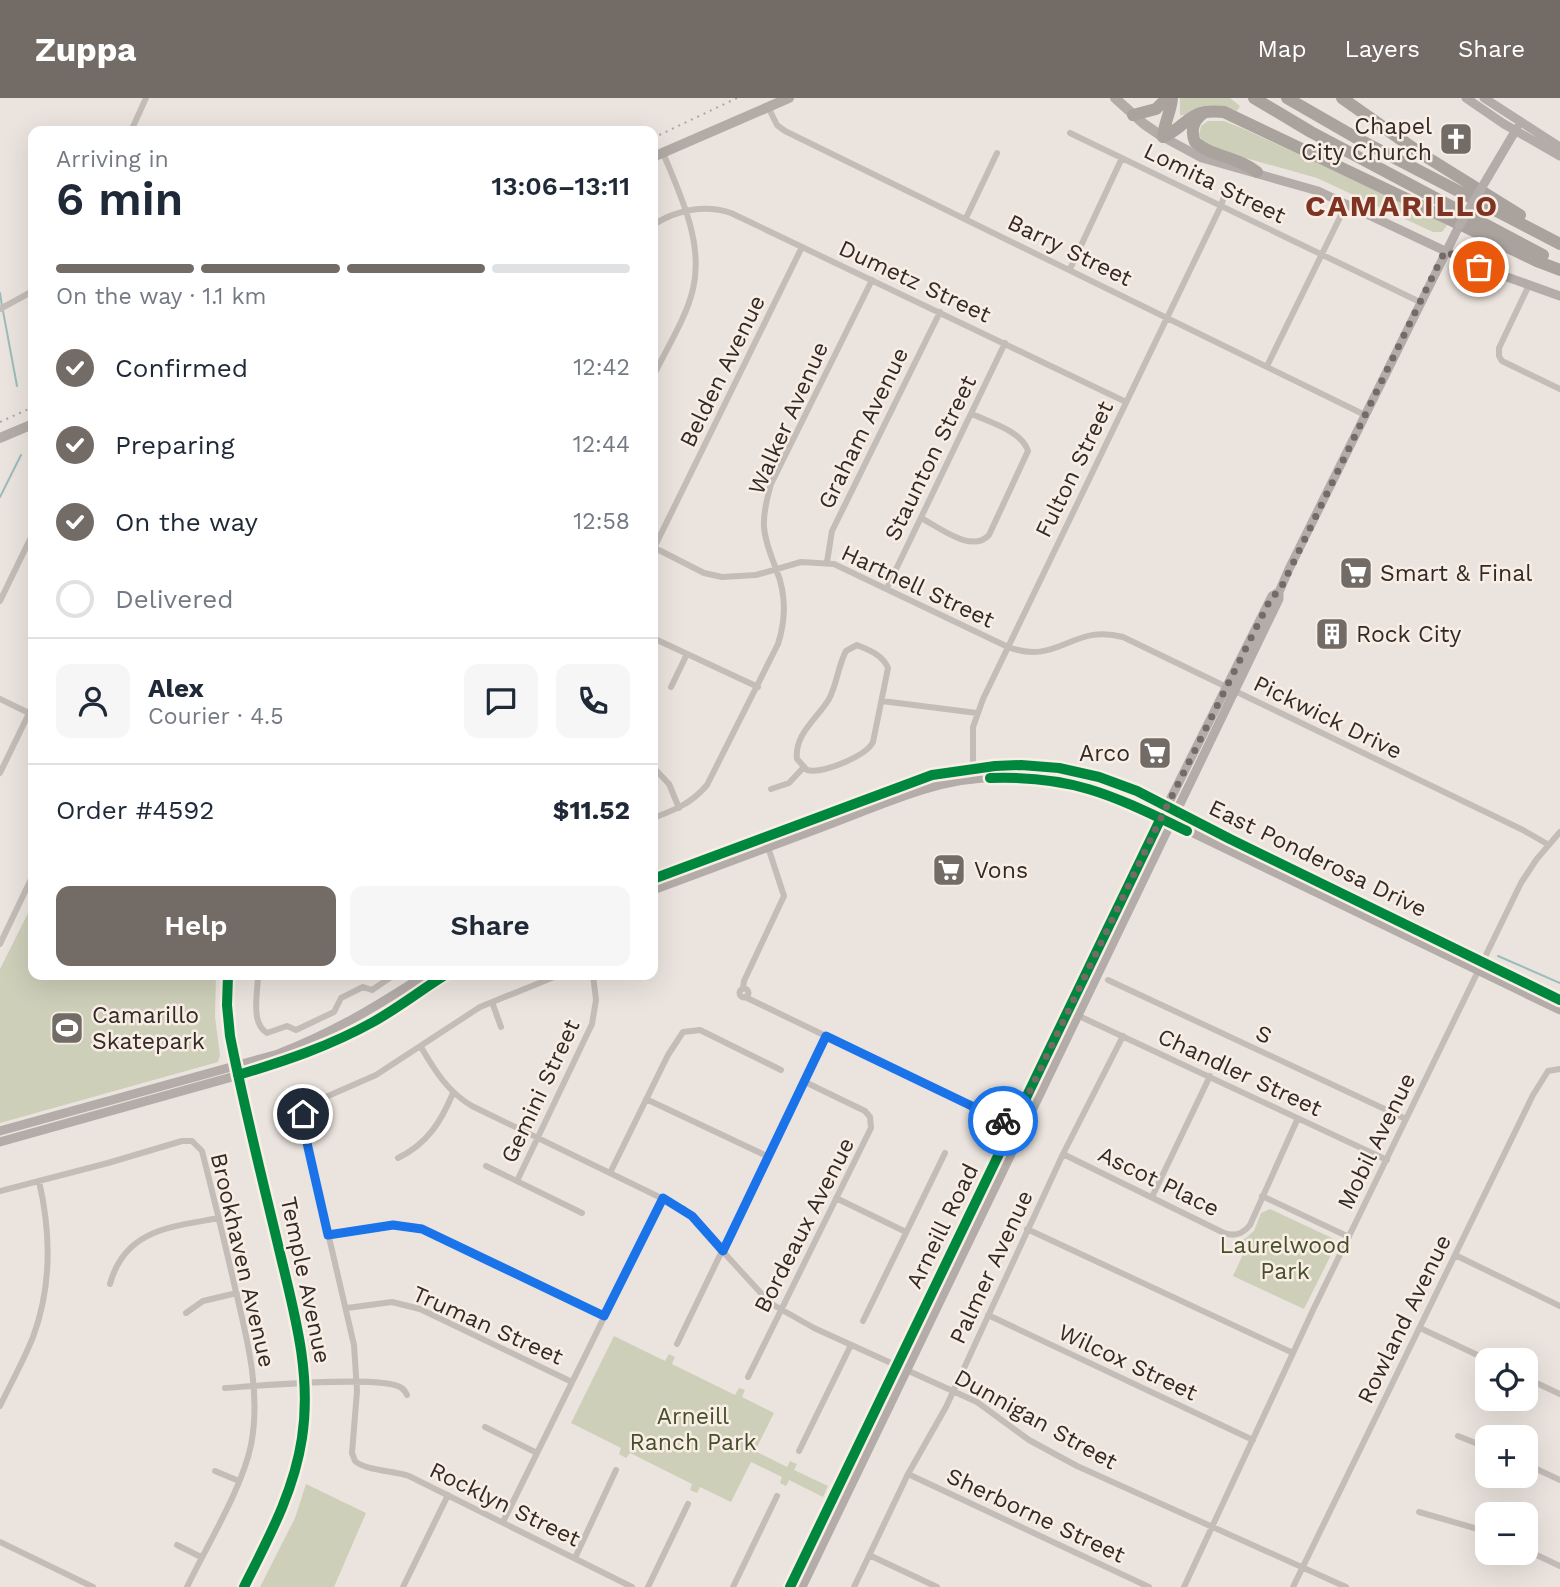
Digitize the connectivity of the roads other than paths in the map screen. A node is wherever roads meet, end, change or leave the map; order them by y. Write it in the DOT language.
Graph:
graph roads {
  1 [pos="146,98"];
  2 [pos="789,98"];
  3 [pos="1115,98"];
  4 [pos="1170,98"];
  5 [pos="1254,98"];
  6 [pos="1287,98"];
  7 [pos="1342,98"];
  8 [pos="1466,98"];
  9 [pos="1487,102"];
  10 [pos="768,107"];
  11 [pos="1207,111"];
  12 [pos="1133,115"];
  13 [pos="133,126"];
  14 [pos="1518,126"];
  15 [pos="1070,133"];
  16 [pos="1163,137"];
  17 [pos="997,153"];
  18 [pos="1560,153"];
  19 [pos="658,155"];
  20 [pos="1122,158"];
  21 [pos="1257,172"];
  22 [pos="1226,190"];
  23 [pos="1347,203"];
  24 [pos="1221,206"];
  25 [pos="686,212"];
  26 [pos="966,219"];
  27 [pos="658,222"];
  28 [pos="1560,243"];
  29 [pos="802,247"];
  30 [pos="1445,251"];
  31 [pos="1322,255"];
  32 [pos="1560,267"];
  33 [pos="1070,269"];
  34 [pos="872,280"];
  35 [pos="1529,285"];
  36 [pos="28,294"];
  37 [pos="1560,296"];
  38 [pos="1420,302"];
  39 [pos="0,309"];
  40 [pos="940,312"];
  41 [pos="1168,317"];
  42 [pos="1005,343"];
  43 [pos="658,366"];
  44 [pos="1267,366"];
  45 [pos="1560,389"];
  46 [pos="1126,402"];
  47 [pos="972,414"];
  48 [pos="1365,415"];
  49 [pos="28,426"];
  50 [pos="0,438"];
  51 [pos="921,518"];
  52 [pos="658,538"];
  53 [pos="28,543"];
  54 [pos="658,550"];
  55 [pos="827,562"];
  56 [pos="776,569"];
  57 [pos="887,589"];
  58 [pos="0,601"];
  59 [pos="658,640"];
  60 [pos="1008,647"];
  61 [pos="687,654"];
  62 [pos="671,687"];
  63 [pos="758,687"];
  64 [pos="1231,690"];
  65 [pos="0,699"];
  66 [pos="882,701"];
  67 [pos="28,713"];
  68 [pos="977,713"];
  69 [pos="28,720"];
  70 [pos="803,768"];
  71 [pos="973,768"];
  72 [pos="1045,768"];
  73 [pos="0,773"];
  74 [pos="658,773"];
  75 [pos="1021,777"];
  76 [pos="771,789"];
  77 [pos="1167,807"];
  78 [pos="679,808"];
  79 [pos="1176,812"];
  80 [pos="658,816"];
  81 [pos="1161,818"];
  82 [pos="1171,823"];
  83 [pos="1560,832"];
  84 [pos="1549,845"];
  85 [pos="768,847"];
  86 [pos="658,877"];
  87 [pos="28,885"];
  88 [pos="658,888"];
  89 [pos="0,944"];
  90 [pos="1481,967"];
  91 [pos="228,980"];
  92 [pos="258,980"];
  93 [pos="387,980"];
  94 [pos="417,980"];
  95 [pos="437,980"];
  96 [pos="547,980"];
  97 [pos="594,980"];
  98 [pos="1108,980"];
  99 [pos="1560,1000"];
  100 [pos="492,1002"];
  101 [pos="1560,1010"];
  102 [pos="1079,1016"];
  103 [pos="501,1027"];
  104 [pos="826,1036"];
  105 [pos="1123,1036"];
  106 [pos="421,1046"];
  107 [pos="1560,1069"];
  108 [pos="237,1070"];
  109 [pos="781,1070"];
  110 [pos="1210,1076"];
  111 [pos="805,1082"];
  112 [pos="453,1093"];
  113 [pos="646,1099"];
  114 [pos="1298,1118"];
  115 [pos="1406,1119"];
  116 [pos="1013,1126"];
  117 [pos="0,1131"];
  118 [pos="1023,1131"];
  119 [pos="537,1137"];
  120 [pos="0,1142"];
  121 [pos="945,1153"];
  122 [pos="1063,1154"];
  123 [pos="769,1157"];
  124 [pos="398,1158"];
  125 [pos="1387,1160"];
  126 [pos="486,1166"];
  127 [pos="610,1173"];
  128 [pos="38,1181"];
  129 [pos="517,1181"];
  130 [pos="0,1191"];
  131 [pos="1262,1196"];
  132 [pos="1152,1197"];
  133 [pos="663,1198"];
  134 [pos="836,1198"];
  135 [pos="582,1213"];
  136 [pos="219,1218"];
  137 [pos="1027,1229"];
  138 [pos="906,1232"];
  139 [pos="328,1235"];
  140 [pos="1349,1237"];
  141 [pos="723,1251"];
  142 [pos="1455,1255"];
  143 [pos="110,1284"];
  144 [pos="237,1293"];
  145 [pos="1560,1306"];
  146 [pos="347,1308"];
  147 [pos="780,1310"];
  148 [pos="186,1313"];
  149 [pos="988,1315"];
  150 [pos="604,1316"];
  151 [pos="863,1321"];
  152 [pos="1420,1328"];
  153 [pos="677,1344"];
  154 [pos="850,1345"];
  155 [pos="1293,1353"];
  156 [pos="1475,1354"];
  157 [pos="902,1368"];
  158 [pos="748,1377"];
  159 [pos="357,1382"];
  160 [pos="572,1382"];
  161 [pos="306,1384"];
  162 [pos="1538,1384"];
  163 [pos="254,1387"];
  164 [pos="225,1388"];
  165 [pos="953,1391"];
  166 [pos="1560,1394"];
  167 [pos="407,1395"];
  168 [pos="0,1406"];
  169 [pos="485,1427"];
  170 [pos="1458,1436"];
  171 [pos="1253,1440"];
  172 [pos="1475,1443"];
  173 [pos="799,1451"];
  174 [pos="537,1453"];
  175 [pos="616,1470"];
  176 [pos="1538,1470"];
  177 [pos="215,1471"];
  178 [pos="908,1474"];
  179 [pos="1560,1480"];
  180 [pos="239,1481"];
  181 [pos="448,1495"];
  182 [pos="777,1496"];
  183 [pos="688,1504"];
  184 [pos="1419,1512"];
  185 [pos="503,1522"];
  186 [pos="1213,1526"];
  187 [pos="1475,1528"];
  188 [pos="0,1542"];
  189 [pos="177,1545"];
  190 [pos="869,1555"];
  191 [pos="1538,1556"];
  192 [pos="201,1557"];
  193 [pos="575,1558"];
  194 [pos="1560,1566"];
  195 [pos="1302,1568"];
  196 [pos="93,1587"];
  197 [pos="187,1587"];
  198 [pos="244,1587"];
  199 [pos="403,1587"];
  200 [pos="632,1587"];
  201 [pos="648,1587"];
  202 [pos="733,1587"];
  203 [pos="790,1587"];
  204 [pos="802,1587"];
  205 [pos="854,1587"];
  206 [pos="937,1587"];
  207 [pos="1149,1587"];
  208 [pos="1184,1587"];
  209 [pos="1293,1587"];
  210 [pos="1346,1587"];
  1 -- 13 [label="street"];
  2 -- 10 [label="main road"];
  3 -- 12 [label="main road"];
  4 -- 12 [label="highway"];
  4 -- 16 [label="highway"];
  5 -- 32 [label="highway"];
  6 -- 28 [label="highway"];
  7 -- 28 [label="highway"];
  8 -- 9 [label="main road"];
  9 -- 14 [label="main road"];
  10 -- 19 [label="main road"];
  10 -- 26 [label="street, Barry Street"];
  11 -- 16 [label="highway"];
  11 -- 21 [label="highway"];
  11 -- 32 [label="highway"];
  12 -- 16 [label="main road"];
  14 -- 18 [label="main road"];
  14 -- 30 [label="main road, Arneill Road, bridge"];
  15 -- 20 [label="street, Lomita Street"];
  16 -- 21 [label="main road"];
  17 -- 26 [label="street"];
  19 -- 25 [label="street"];
  20 -- 24 [label="street, Lomita Street"];
  20 -- 33 [label="street"];
  21 -- 23 [label="main road"];
  22 -- 24 [label="street, Fulton Street"];
  23 -- 30 [label="main road"];
  23 -- 31 [label="street"];
  24 -- 31 [label="street, Lomita Street"];
  24 -- 41 [label="street, Fulton Street"];
  25 -- 27 [label="street, Dumetz Street"];
  25 -- 29 [label="street, Dumetz Street"];
  25 -- 43 [label="street"];
  26 -- 33 [label="street, Barry Street"];
  29 -- 34 [label="street, Dumetz Street"];
  29 -- 52 [label="street, Belden Avenue"];
  30 -- 35 [label="main road"];
  30 -- 38 [label="main road, Arneill Road"];
  31 -- 38 [label="street, Lomita Street"];
  31 -- 44 [label="street"];
  33 -- 41 [label="street, Barry Street"];
  34 -- 40 [label="street, Dumetz Street"];
  34 -- 56 [label="street, Walker Avenue"];
  35 -- 37 [label="main road"];
  35 -- 45 [label="street"];
  36 -- 39 [label="street"];
  38 -- 48 [label="main road, Arneill Road"];
  40 -- 42 [label="street, Dumetz Street"];
  40 -- 55 [label="street, Graham Avenue"];
  41 -- 44 [label="street, Barry Street"];
  41 -- 46 [label="street, Fulton Street"];
  42 -- 46 [label="street, Dumetz Street"];
  42 -- 47 [label="street, Staunton Street"];
  44 -- 48 [label="street, Barry Street"];
  46 -- 60 [label="street, Fulton Street"];
  47 -- 51 [label="street, Staunton Street"];
  47 -- 51 [label="street"];
  48 -- 64 [label="main road, Arneill Road"];
  49 -- 50 [label="main road"];
  51 -- 57 [label="street, Staunton Street"];
  53 -- 58 [label="street"];
  54 -- 56 [label="street, Hartnell Street"];
  55 -- 56 [label="street, Hartnell Street"];
  55 -- 57 [label="street, Hartnell Street"];
  56 -- 63 [label="street, Walker Avenue"];
  57 -- 60 [label="street, Hartnell Street"];
  59 -- 61 [label="street"];
  60 -- 64 [label="street, Pickwick Drive"];
  60 -- 68 [label="street, Fulton Street"];
  61 -- 62 [label="street"];
  61 -- 63 [label="street"];
  63 -- 78 [label="street, Walker Avenue"];
  64 -- 77 [label="main road, Arneill Road"];
  64 -- 79 [label="main road, Arneill Road"];
  64 -- 84 [label="street, Pickwick Drive"];
  65 -- 67 [label="street"];
  66 -- 68 [label="street"];
  66 -- 70 [label="street"];
  66 -- 70 [label="street"];
  68 -- 71 [label="street, Fulton Street"];
  69 -- 73 [label="street"];
  70 -- 76 [label="street"];
  71 -- 72 [label="main road, East Ponderosa Drive"];
  71 -- 86 [label="main road, East Ponderosa Drive"];
  72 -- 75 [label="main road"];
  72 -- 77 [label="main road, East Ponderosa Drive"];
  74 -- 78 [label="street"];
  75 -- 81 [label="main road, East Ponderosa Drive"];
  75 -- 85 [label="main road, East Ponderosa Drive"];
  77 -- 79 [label="main road, East Ponderosa Drive"];
  77 -- 81 [label="main road, Arneill Road"];
  78 -- 80 [label="street, Walker Avenue"];
  79 -- 82 [label="main road, Arneill Road"];
  79 -- 90 [label="main road, East Ponderosa Drive"];
  81 -- 82 [label="main road, East Ponderosa Drive"];
  81 -- 116 [label="main road, Arneill Road"];
  82 -- 90 [label="main road, East Ponderosa Drive"];
  82 -- 102 [label="main road, Arneill Road"];
  83 -- 84 [label="street, Mobil Avenue"];
  84 -- 90 [label="street, Mobil Avenue"];
  85 -- 88 [label="main road, East Ponderosa Drive"];
  85 -- 104 [label="street"];
  87 -- 89 [label="street"];
  90 -- 99 [label="main road, East Ponderosa Drive"];
  90 -- 101 [label="main road, East Ponderosa Drive"];
  90 -- 115 [label="street, Mobil Avenue"];
  91 -- 108 [label="main road, Temple Avenue"];
  92 -- 93 [label="street"];
  94 -- 108 [label="main road"];
  95 -- 108 [label="main road"];
  96 -- 100 [label="street"];
  97 -- 119 [label="street, Gemini Street"];
  98 -- 115 [label="street, S"];
  100 -- 103 [label="street"];
  100 -- 106 [label="street"];
  102 -- 105 [label="street, Chandler Street"];
  102 -- 118 [label="main road, Arneill Road"];
  104 -- 111 [label="street"];
  104 -- 116 [label="street"];
  105 -- 110 [label="street, Chandler Street"];
  105 -- 122 [label="street, Palmer Avenue"];
  106 -- 112 [label="street, Dunnigan Street"];
  106 -- 139 [label="street"];
  107 -- 142 [label="street, Rowland Avenue"];
  108 -- 117 [label="main road"];
  108 -- 120 [label="main road"];
  108 -- 161 [label="main road, Temple Avenue"];
  109 -- 113 [label="street"];
  110 -- 114 [label="street, Chandler Street"];
  110 -- 132 [label="street"];
  111 -- 123 [label="street"];
  111 -- 134 [label="street, Bordeaux Avenue"];
  112 -- 119 [label="street, Dunnigan Street"];
  112 -- 124 [label="street"];
  113 -- 123 [label="street"];
  113 -- 127 [label="street"];
  114 -- 125 [label="street, Chandler Street"];
  114 -- 131 [label="street"];
  115 -- 125 [label="street, Mobil Avenue"];
  116 -- 118 [label="street"];
  116 -- 157 [label="main road, Arneill Road"];
  118 -- 157 [label="main road, Arneill Road"];
  119 -- 127 [label="street, Dunnigan Street"];
  119 -- 129 [label="street, Gemini Street"];
  121 -- 138 [label="street"];
  122 -- 132 [label="street, Ascot Place"];
  122 -- 137 [label="street, Palmer Avenue"];
  123 -- 141 [label="street"];
  125 -- 140 [label="street, Mobil Avenue"];
  126 -- 129 [label="street"];
  127 -- 133 [label="street, Dunnigan Street"];
  128 -- 130 [label="street"];
  128 -- 136 [label="street, Brookhaven Avenue"];
  128 -- 168 [label="street"];
  129 -- 135 [label="street"];
  131 -- 132 [label="street, Ascot Place"];
  131 -- 140 [label="street"];
  133 -- 141 [label="street, Dunnigan Street"];
  133 -- 150 [label="street"];
  134 -- 138 [label="street"];
  134 -- 147 [label="street, Bordeaux Avenue"];
  136 -- 143 [label="street"];
  136 -- 144 [label="street, Brookhaven Avenue"];
  137 -- 149 [label="street, Palmer Avenue"];
  137 -- 155 [label="street"];
  138 -- 151 [label="street"];
  139 -- 146 [label="street"];
  139 -- 150 [label="street"];
  140 -- 155 [label="street, Mobil Avenue"];
  141 -- 147 [label="street, Dunnigan Street"];
  141 -- 153 [label="street"];
  142 -- 145 [label="street"];
  142 -- 152 [label="street, Rowland Avenue"];
  144 -- 148 [label="street"];
  144 -- 163 [label="street, Brookhaven Avenue"];
  146 -- 159 [label="street"];
  146 -- 160 [label="street, Truman Street"];
  147 -- 154 [label="street, Dunnigan Street"];
  147 -- 158 [label="street, Bordeaux Avenue"];
  149 -- 165 [label="street, Palmer Avenue"];
  149 -- 171 [label="street, Wilcox Street"];
  150 -- 160 [label="street"];
  152 -- 156 [label="street"];
  152 -- 195 [label="street, Rowland Avenue"];
  154 -- 157 [label="street, Dunnigan Street"];
  154 -- 173 [label="street"];
  155 -- 171 [label="street, Mobil Avenue"];
  157 -- 165 [label="street, Dunnigan Street"];
  157 -- 203 [label="main road, Arneill Road"];
  157 -- 204 [label="main road, Arneill Road"];
  159 -- 161 [label="street"];
  159 -- 167 [label="street"];
  159 -- 181 [label="street, Rocklyn Street"];
  160 -- 174 [label="street"];
  161 -- 163 [label="street"];
  161 -- 198 [label="main road, Temple Avenue"];
  162 -- 166 [label="street"];
  163 -- 164 [label="street"];
  163 -- 180 [label="street, Brookhaven Avenue"];
  165 -- 178 [label="street, Palmer Avenue"];
  165 -- 186 [label="street, Dunnigan Street"];
  169 -- 174 [label="street"];
  170 -- 172 [label="street"];
  171 -- 186 [label="street, Mobil Avenue"];
  174 -- 185 [label="street"];
  175 -- 193 [label="street"];
  176 -- 179 [label="street"];
  177 -- 180 [label="street"];
  178 -- 190 [label="street, Palmer Avenue"];
  178 -- 207 [label="street, Sherborne Street"];
  180 -- 192 [label="street, Brookhaven Avenue"];
  181 -- 185 [label="street, Rocklyn Street"];
  181 -- 199 [label="street"];
  182 -- 202 [label="street"];
  183 -- 201 [label="street"];
  184 -- 187 [label="street"];
  185 -- 193 [label="street, Rocklyn Street"];
  186 -- 195 [label="street, Dunnigan Street"];
  186 -- 208 [label="street, Mobil Avenue"];
  188 -- 196 [label="street"];
  189 -- 192 [label="street"];
  190 -- 205 [label="street, Palmer Avenue"];
  190 -- 206 [label="street"];
  191 -- 194 [label="street"];
  192 -- 197 [label="street, Brookhaven Avenue"];
  193 -- 200 [label="street, Rocklyn Street"];
  195 -- 209 [label="street, Rowland Avenue"];
  195 -- 210 [label="street, Dunnigan Street"];
}
